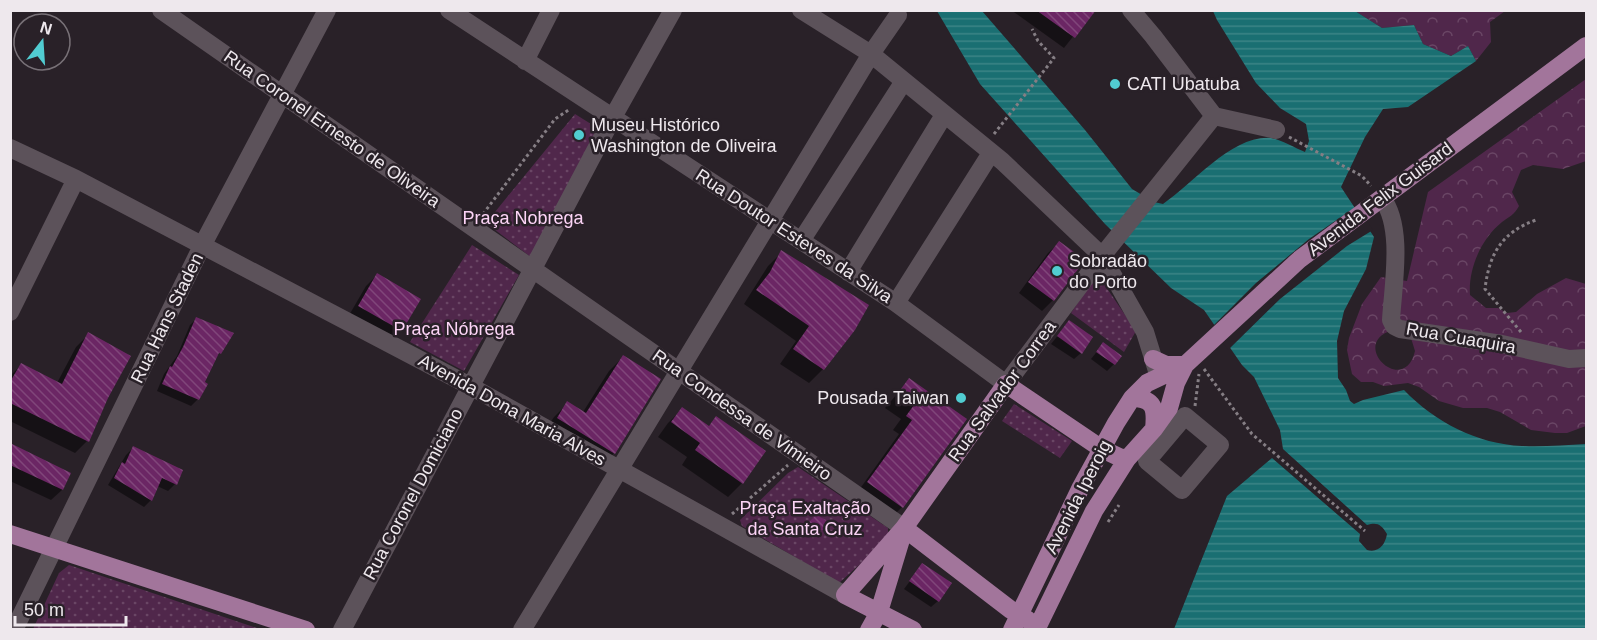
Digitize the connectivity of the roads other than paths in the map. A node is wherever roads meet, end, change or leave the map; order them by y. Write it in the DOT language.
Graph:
graph roads {
  1 [pos="161,10"];
  2 [pos="327,10"];
  3 [pos="449,10"];
  4 [pos="551,10"];
  5 [pos="672,10"];
  6 [pos="801,10"];
  7 [pos="1131,10"];
  8 [pos="898,15"];
  9 [pos="1587,46"];
  10 [pos="871,54"];
  11 [pos="525,61"];
  12 [pos="904,81"];
  13 [pos="282,94"];
  14 [pos="944,115"];
  15 [pos="1214,116"];
  16 [pos="613,117"];
  17 [pos="1276,130"];
  18 [pos="10,148"];
  19 [pos="991,153"];
  20 [pos="75,179"];
  21 [pos="1375,203"];
  22 [pos="770,220"];
  23 [pos="801,241"];
  24 [pos="202,246"];
  25 [pos="1105,252"];
  26 [pos="532,269"];
  27 [pos="848,272"];
  28 [pos="896,303"];
  29 [pos="10,312"];
  30 [pos="1587,358"];
  31 [pos="1195,361"];
  32 [pos="1156,367"];
  33 [pos="678,370"];
  34 [pos="1006,384"];
  35 [pos="471,386"];
  36 [pos="1132,398"];
  37 [pos="1169,408"];
  38 [pos="1154,429"];
  39 [pos="1102,449"];
  40 [pos="1127,459"];
  41 [pos="618,468"];
  42 [pos="904,528"];
  43 [pos="10,534"];
  44 [pos="55,549"];
  45 [pos="845,596"];
  46 [pos="879,612"];
  47 [pos="1016,622"];
  48 [pos="1037,627"];
  49 [pos="14,630"];
  50 [pos="306,630"];
  51 [pos="342,630"];
  52 [pos="522,630"];
  53 [pos="869,630"];
  54 [pos="913,630"];
  1 -- 13 [label="street, Rua Coronel Ernesto de Oliveira"];
  2 -- 13 [label="street, Rua Hans Staden"];
  3 -- 11 [label="street, Rua Doutor Esteves da Silva"];
  4 -- 11 [label="street"];
  5 -- 16 [label="street, Rua Coronel Domiciano"];
  6 -- 10 [label="street"];
  7 -- 15 [label="street"];
  8 -- 10 [label="street"];
  9 -- 21 [label="main road, Avenida Felix Guisard"];
  10 -- 12 [label="street"];
  10 -- 22 [label="street"];
  11 -- 16 [label="street, Rua Doutor Esteves da Silva"];
  12 -- 14 [label="street"];
  12 -- 23 [label="street"];
  13 -- 24 [label="street, Rua Hans Staden"];
  13 -- 26 [label="street, Rua Coronel Ernesto de Oliveira"];
  14 -- 19 [label="street"];
  14 -- 27 [label="street"];
  15 -- 17 [label="street"];
  15 -- 25 [label="street, Rua Salvador Correa"];
  16 -- 22 [label="street, Rua Doutor Esteves da Silva"];
  16 -- 26 [label="street, Rua Coronel Domiciano"];
  18 -- 20 [label="street, Avenida Dona Maria Alves"];
  19 -- 25 [label="street"];
  19 -- 28 [label="street"];
  20 -- 24 [label="street, Avenida Dona Maria Alves"];
  20 -- 29 [label="street"];
  21 -- 30 [label="street, Rua Cuaquira"];
  21 -- 31 [label="main road, Avenida Felix Guisard"];
  22 -- 23 [label="street, Rua Doutor Esteves da Silva"];
  22 -- 33 [label="street"];
  23 -- 27 [label="street, Rua Doutor Esteves da Silva"];
  24 -- 35 [label="street, Avenida Dona Maria Alves"];
  24 -- 44 [label="street, Rua Hans Staden"];
  25 -- 32 [label="street"];
  25 -- 34 [label="street, Rua Salvador Correa"];
  26 -- 33 [label="street, Rua Condessa de Vimieiro"];
  26 -- 35 [label="street, Rua Coronel Domiciano"];
  27 -- 28 [label="street, Rua Doutor Esteves da Silva"];
  28 -- 34 [label="street, Rua Doutor Esteves da Silva"];
  31 -- 32 [label="main road, Avenida Felix Guisard"];
  31 -- 37 [label="main road, Avenida Felix Guisard"];
  32 -- 36 [label="main road, Avenida Iperoig"];
  32 -- 37 [label="main road"];
  33 -- 41 [label="street"];
  33 -- 42 [label="street, Rua Condessa de Vimieiro"];
  34 -- 39 [label="main road, Rua Doutor Esteves da Silva"];
  34 -- 42 [label="main road, Rua Salvador Correa"];
  35 -- 41 [label="street, Avenida Dona Maria Alves"];
  35 -- 51 [label="street, Rua Coronel Domiciano"];
  36 -- 38 [label="main road"];
  36 -- 39 [label="main road, Avenida Iperoig"];
  37 -- 38 [label="main road, Avenida Iperoig"];
  38 -- 40 [label="main road, Avenida Iperoig"];
  39 -- 40 [label="main road, Rua Doutor Esteves da Silva"];
  39 -- 47 [label="main road, Avenida Iperoig"];
  40 -- 48 [label="main road, Avenida Iperoig"];
  41 -- 45 [label="street, Avenida Dona Maria Alves"];
  41 -- 52 [label="street"];
  42 -- 45 [label="main road, Rua Salvador Correa"];
  42 -- 46 [label="main road, Rua Salvador Correa"];
  42 -- 47 [label="main road, Rua Condessa de Vimieiro"];
  43 -- 44 [label="main road"];
  44 -- 49 [label="street, Rua Hans Staden"];
  44 -- 50 [label="main road"];
  45 -- 46 [label="main road, Avenida Dona Maria Alves"];
  46 -- 53 [label="main road, Rua Salvador Correa"];
  46 -- 54 [label="main road, Avenida Dona Maria Alves"];
  47 -- 48 [label="main road, Rua Condessa de Vimieiro"];
}
